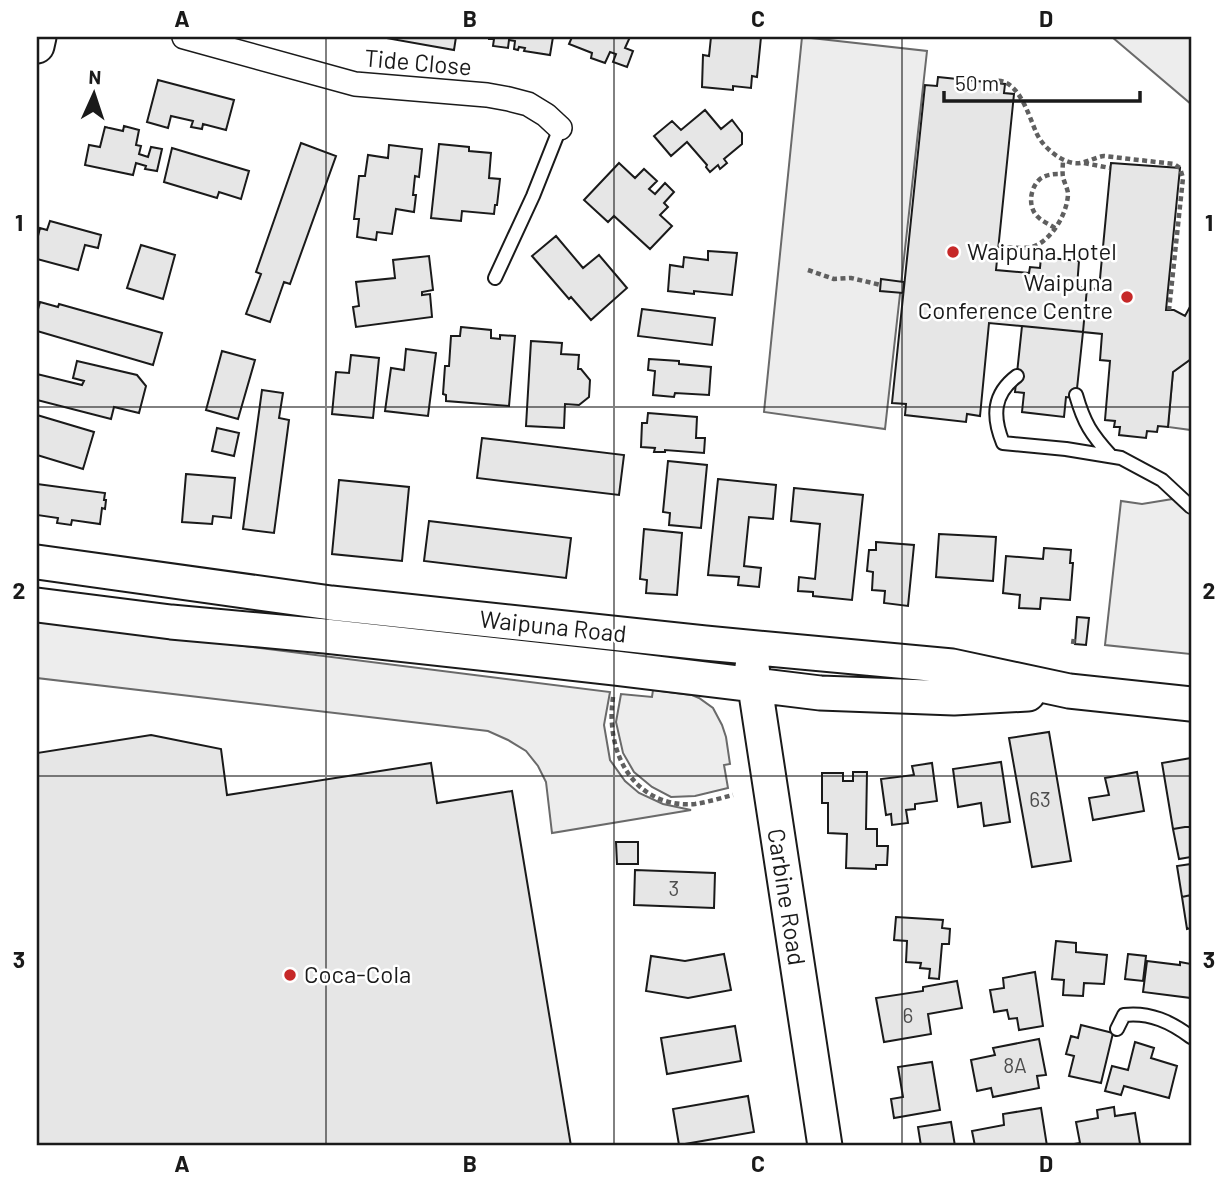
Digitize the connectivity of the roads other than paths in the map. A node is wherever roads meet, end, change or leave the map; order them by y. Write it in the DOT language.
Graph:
graph roads {
  1 [pos="39,37"];
  2 [pos="184,37"];
  3 [pos="37,46"];
  4 [pos="560,128"];
  5 [pos="495,278"];
  6 [pos="1017,376"];
  7 [pos="1076,395"];
  8 [pos="1111,456"];
  9 [pos="1191,508"];
  10 [pos="37,562"];
  11 [pos="331,603"];
  12 [pos="37,605"];
  13 [pos="325,636"];
  14 [pos="749,648"];
  15 [pos="755,686"];
  16 [pos="1069,691"];
  17 [pos="1191,704"];
  18 [pos="1116,1030"];
  19 [pos="1191,1037"];
  20 [pos="825,1146"];
  1 -- 3 [label="main road"];
  2 -- 4 [label="street, Tide Close"];
  4 -- 5 [label="lane"];
  6 -- 8 [label="lane"];
  7 -- 8 [label="lane"];
  8 -- 9 [label="lane"];
  10 -- 11 [label="main road, Waipuna Road"];
  11 -- 13 [label="main road"];
  11 -- 14 [label="main road, Waipuna Road"];
  12 -- 13 [label="main road, Waipuna Road"];
  13 -- 15 [label="main road, Waipuna Road"];
  14 -- 15 [label="main road, Carbine Road"];
  14 -- 16 [label="main road, Waipuna Road"];
  15 -- 16 [label="main road, Waipuna Road"];
  15 -- 20 [label="main road, Carbine Road"];
  16 -- 17 [label="main road, Waipuna Road"];
  18 -- 19 [label="lane"];
}
